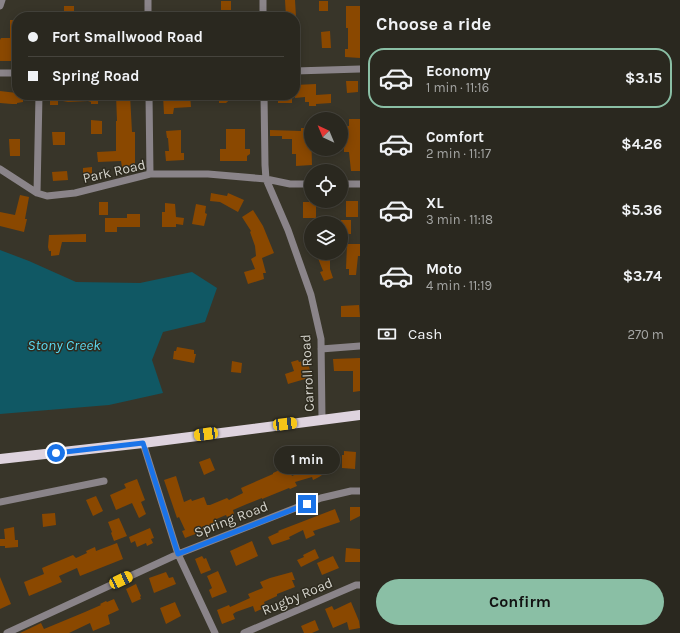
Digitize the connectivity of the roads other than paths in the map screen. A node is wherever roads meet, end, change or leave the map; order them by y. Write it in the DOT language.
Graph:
graph roads {
  1 [pos="2,0"];
  2 [pos="148,0"];
  3 [pos="263,0"];
  4 [pos="0,6"];
  5 [pos="148,12"];
  6 [pos="263,12"];
  7 [pos="360,69"];
  8 [pos="300,70"];
  9 [pos="0,73"];
  10 [pos="12,73"];
  11 [pos="39,100"];
  12 [pos="149,100"];
  13 [pos="264,100"];
  14 [pos="0,170"];
  15 [pos="150,174"];
  16 [pos="266,179"];
  17 [pos="304,184"];
  18 [pos="348,184"];
  19 [pos="360,184"];
  20 [pos="38,193"];
  21 [pos="360,346"];
  22 [pos="322,349"];
  23 [pos="360,415"];
  24 [pos="322,419"];
  25 [pos="143,443"];
  26 [pos="0,459"];
  27 [pos="104,481"];
  28 [pos="360,491"];
  29 [pos="0,502"];
  30 [pos="178,554"];
  31 [pos="360,585"];
  32 [pos="7,633"];
  33 [pos="215,633"];
  34 [pos="244,633"];
  1 -- 4 [label="street"];
  2 -- 5 [label="street"];
  3 -- 6 [label="street"];
  7 -- 8 [label="street"];
  9 -- 10 [label="street"];
  11 -- 20 [label="street"];
  12 -- 15 [label="street"];
  13 -- 16 [label="street, Carroll Road"];
  14 -- 20 [label="street, Park Road"];
  15 -- 16 [label="street, Park Road"];
  15 -- 20 [label="street, Park Road"];
  16 -- 17 [label="street, Park Road"];
  16 -- 22 [label="street, Carroll Road"];
  18 -- 19 [label="street"];
  21 -- 22 [label="street"];
  22 -- 24 [label="street, Carroll Road"];
  23 -- 24 [label="main road"];
  24 -- 25 [label="main road"];
  25 -- 26 [label="main road"];
  25 -- 30 [label="street"];
  27 -- 29 [label="street"];
  28 -- 30 [label="street, Spring Road"];
  30 -- 32 [label="street, Spring Road"];
  30 -- 33 [label="street"];
  31 -- 34 [label="street, Rugby Road"];
}
